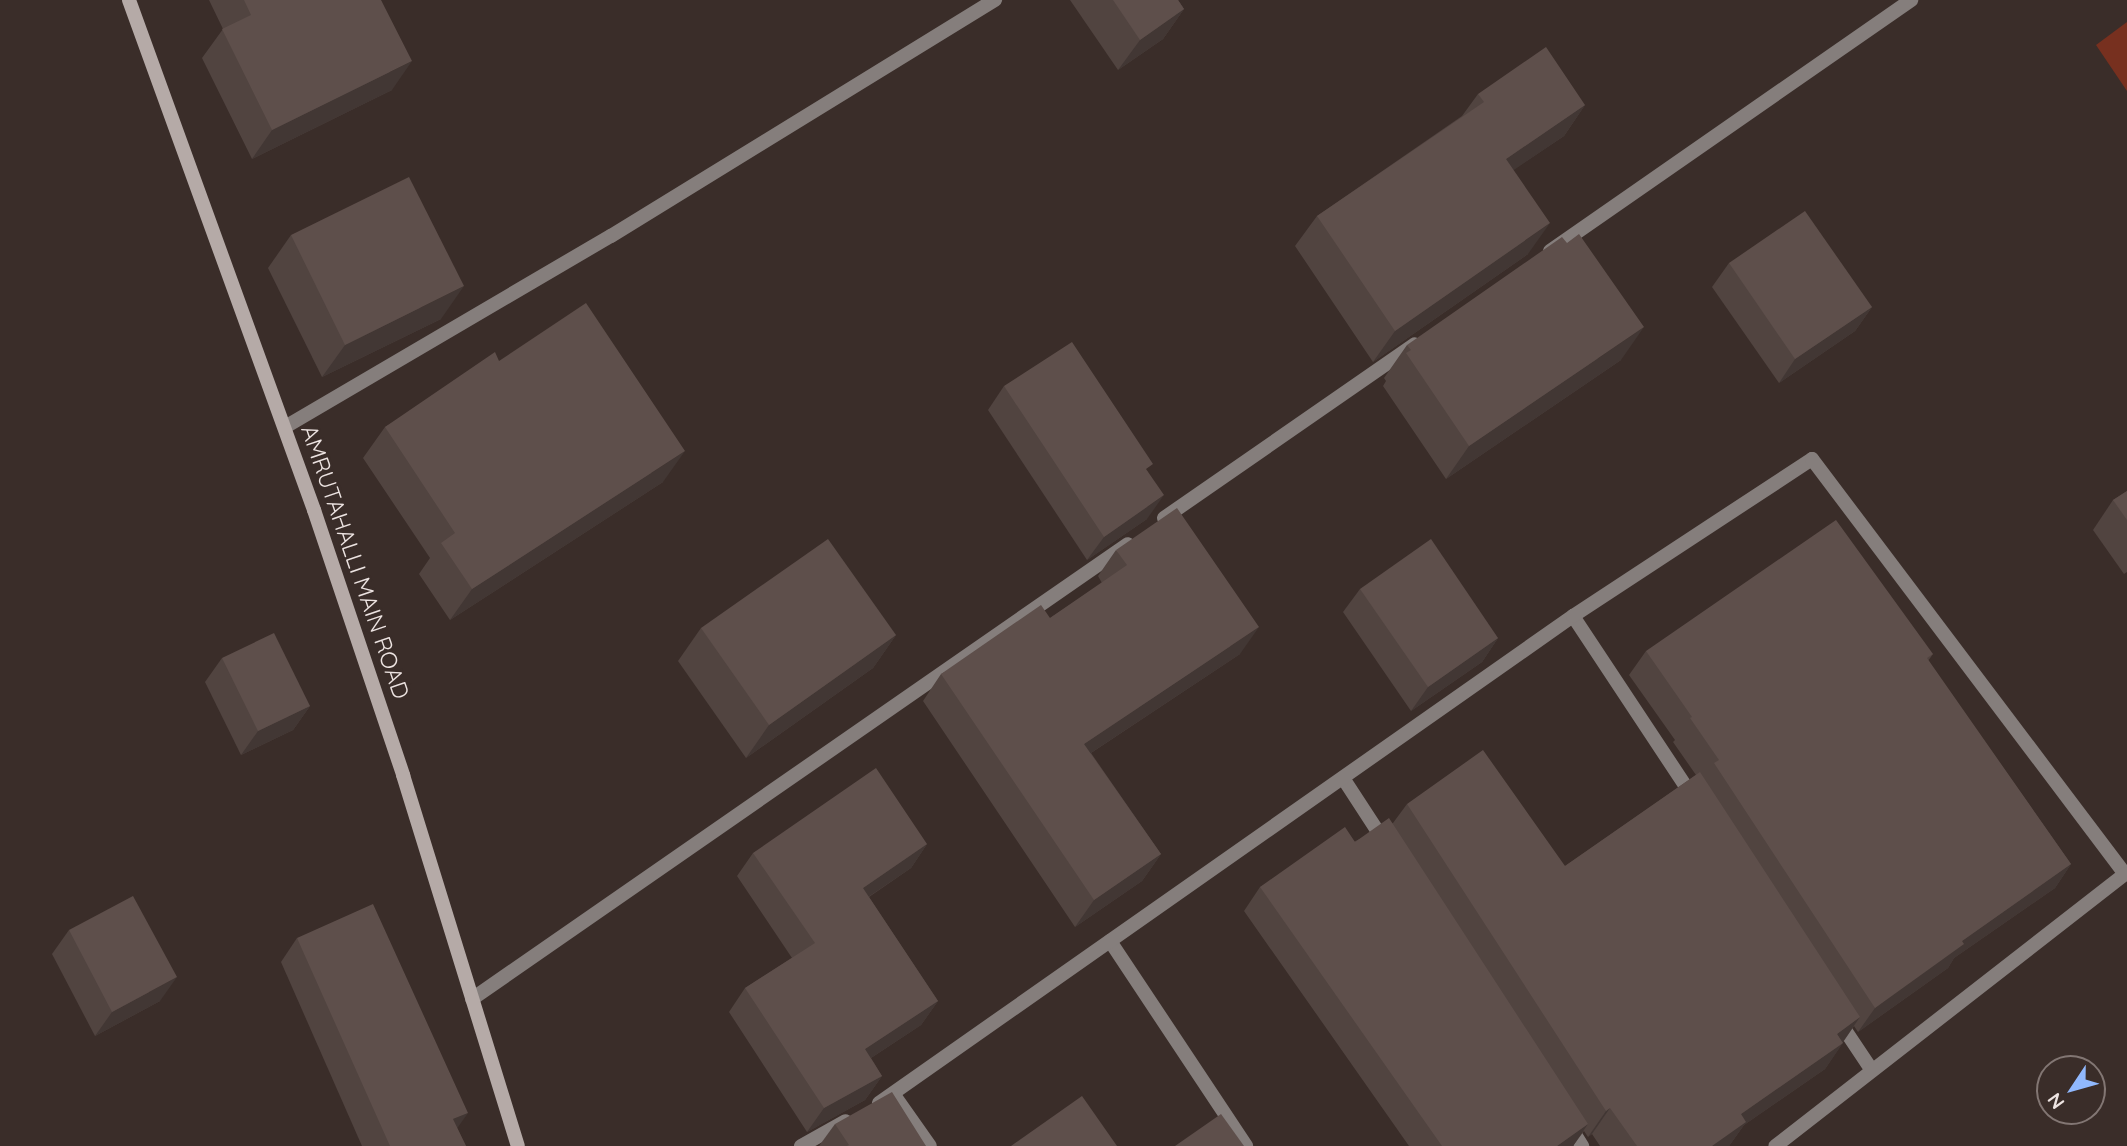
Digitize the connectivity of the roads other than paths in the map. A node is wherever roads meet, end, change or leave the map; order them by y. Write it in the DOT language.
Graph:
graph roads {
  1 [pos="129,0"];
  2 [pos="995,0"];
  3 [pos="1910,0"];
  4 [pos="1534,262"];
  5 [pos="1431,333"];
  6 [pos="285,427"];
  7 [pos="1573,616"];
  8 [pos="1342,778"];
  9 [pos="1703,813"];
  10 [pos="1395,859"];
  11 [pos="2126,874"];
  12 [pos="1110,941"];
  13 [pos="472,999"];
  14 [pos="1832,1011"];
  15 [pos="1871,1069"];
  16 [pos="894,1095"];
  17 [pos="1560,1111"];
  18 [pos="518,1146"];
  19 [pos="802,1146"];
  20 [pos="930,1146"];
  21 [pos="1246,1146"];
  22 [pos="1582,1146"];
  23 [pos="1775,1146"];
  1 -- 6 [label="street, AMRUTAHALLI MAIN ROAD"];
  2 -- 6 [label="street"];
  3 -- 4 [label="street"];
  5 -- 13 [label="street"];
  6 -- 13 [label="street, AMRUTAHALLI MAIN ROAD"];
  7 -- 8 [label="street"];
  7 -- 9 [label="street"];
  7 -- 11 [label="street"];
  8 -- 10 [label="street"];
  8 -- 12 [label="street"];
  11 -- 15 [label="street"];
  12 -- 16 [label="street"];
  12 -- 21 [label="street"];
  13 -- 18 [label="street, AMRUTAHALLI MAIN ROAD"];
  14 -- 15 [label="street"];
  15 -- 23 [label="street"];
  16 -- 19 [label="street"];
  16 -- 20 [label="street"];
  17 -- 22 [label="street"];
}
